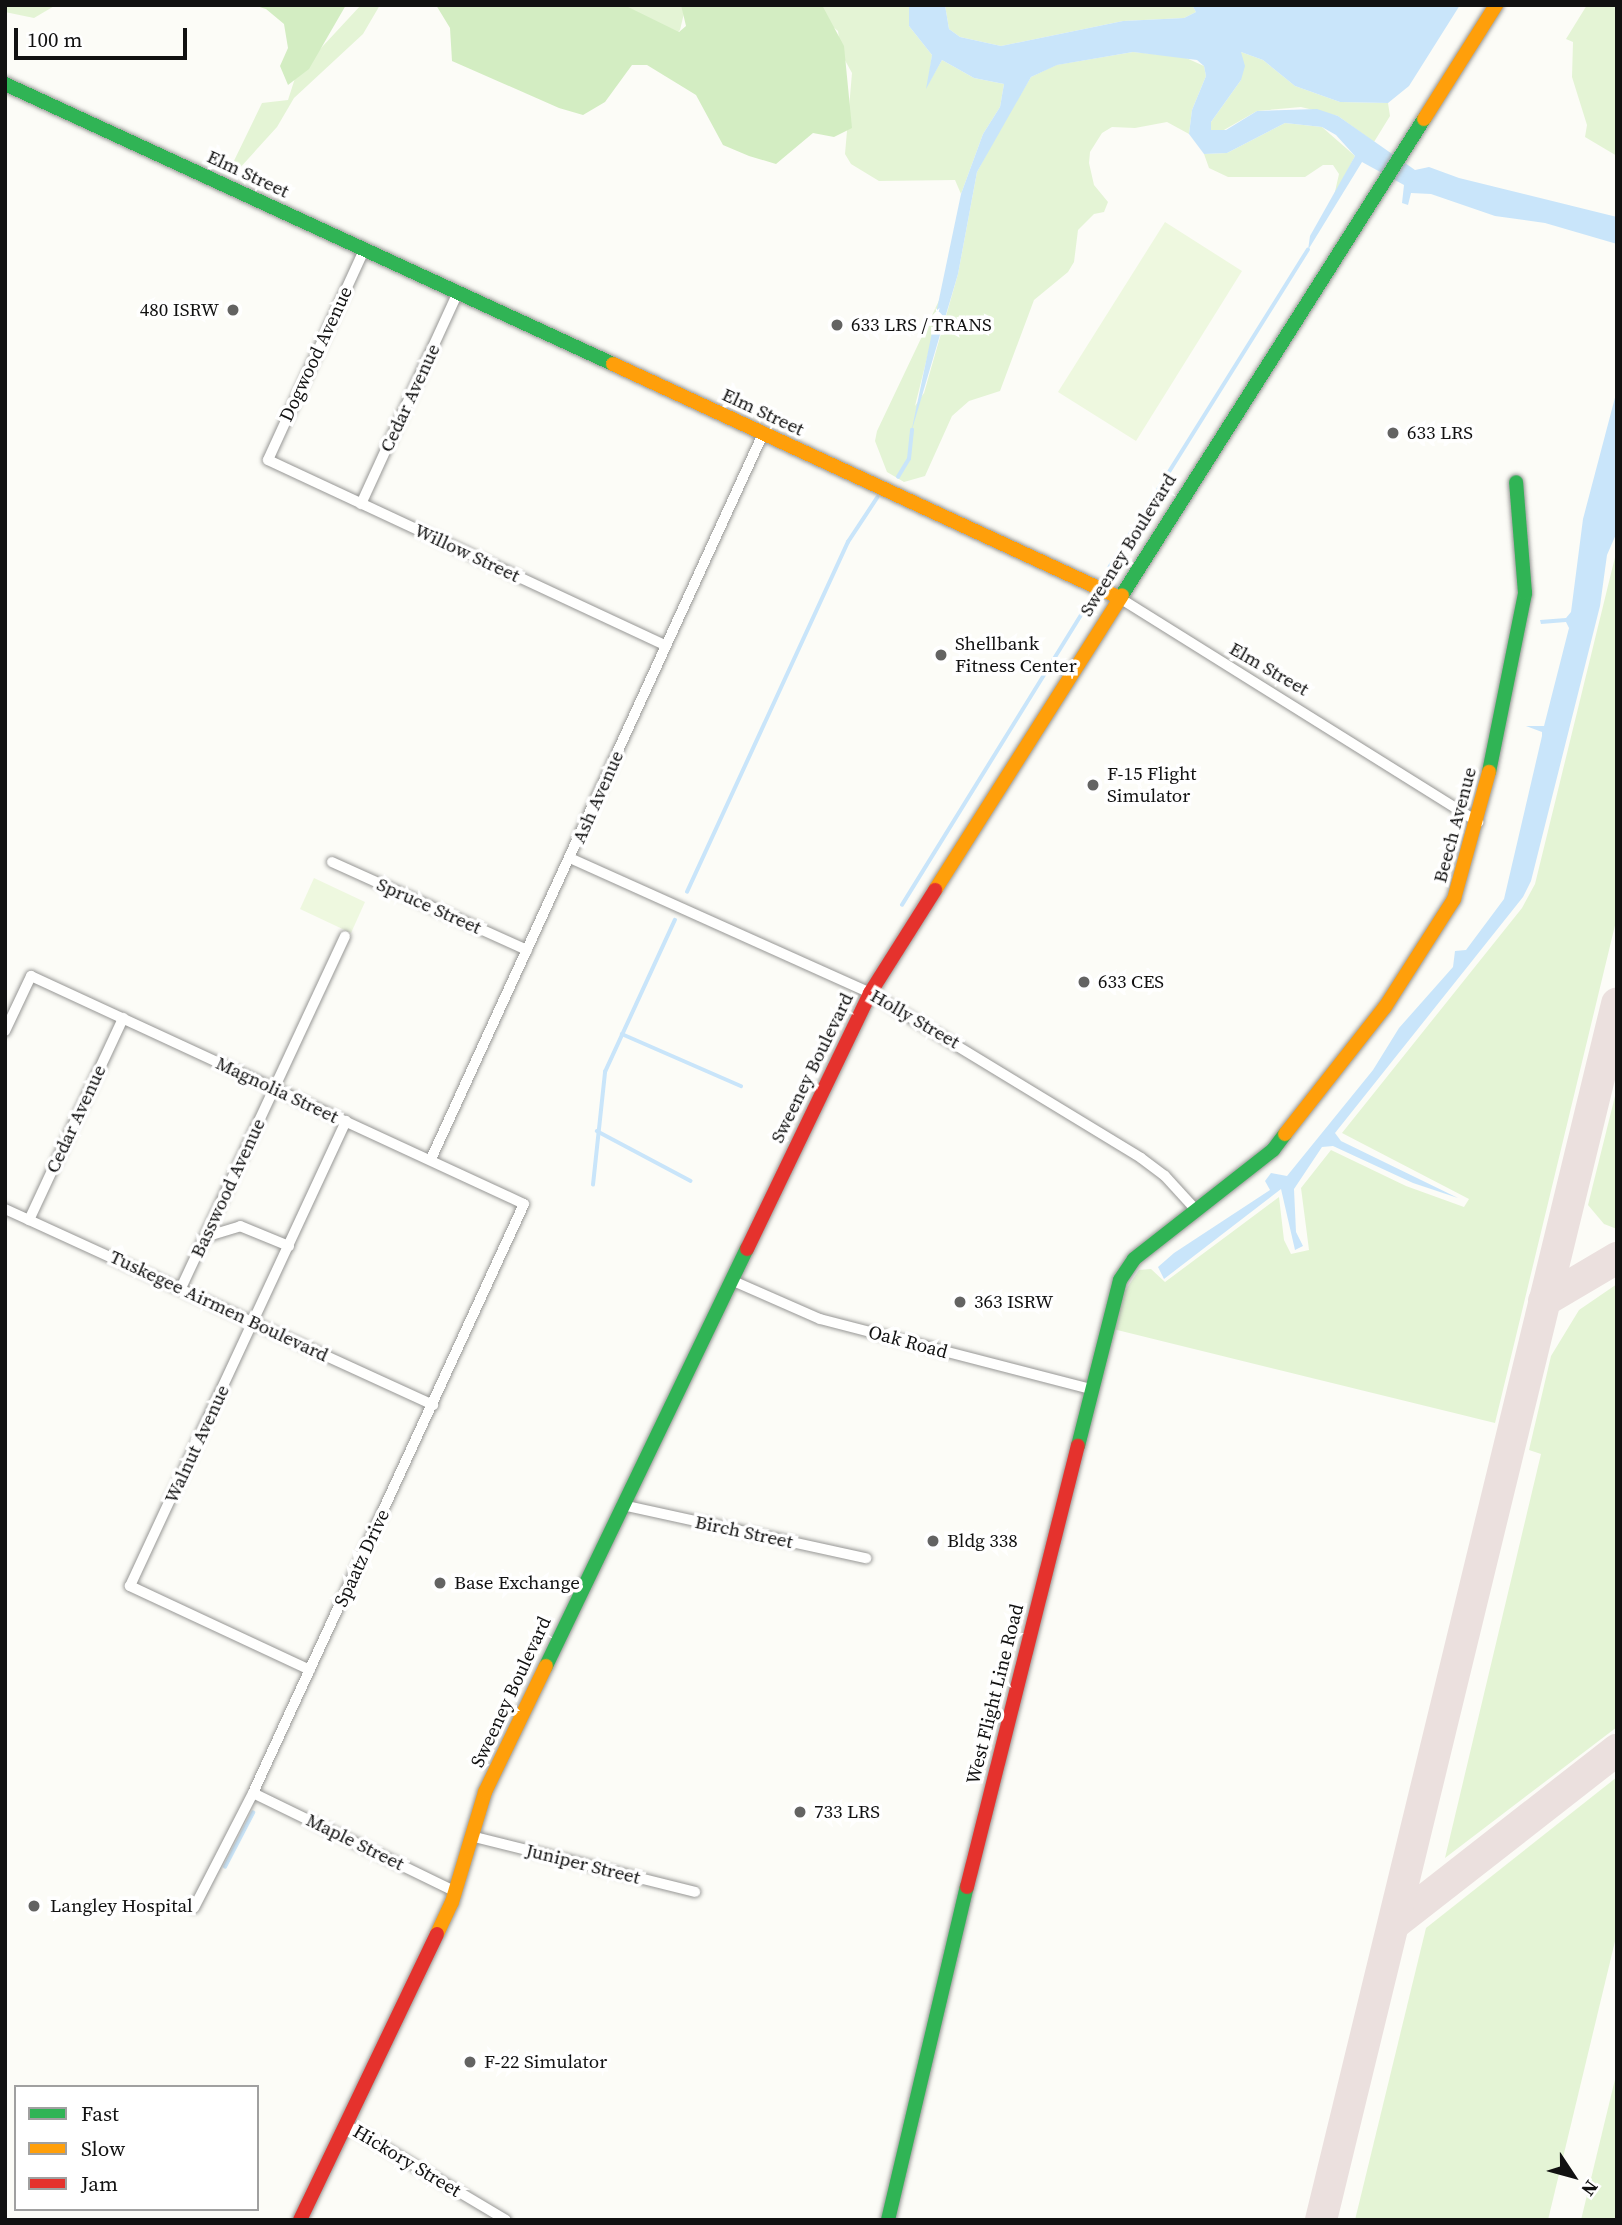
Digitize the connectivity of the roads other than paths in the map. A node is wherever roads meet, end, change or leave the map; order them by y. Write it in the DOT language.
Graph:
graph roads {
  1 [pos="1496,5"];
  2 [pos="5,84"];
  3 [pos="365,248"];
  4 [pos="458,292"];
  5 [pos="763,434"];
  6 [pos="268,460"];
  7 [pos="1516,482"];
  8 [pos="361,504"];
  9 [pos="1118,597"];
  10 [pos="665,645"];
  11 [pos="1478,822"];
  12 [pos="570,858"];
  13 [pos="332,862"];
  14 [pos="345,936"];
  15 [pos="527,950"];
  16 [pos="870,993"];
  17 [pos="122,1017"];
  18 [pos="5,1031"];
  19 [pos="274,1089"];
  20 [pos="346,1121"];
  21 [pos="431,1159"];
  22 [pos="524,1204"];
  23 [pos="5,1209"];
  24 [pos="1195,1209"];
  25 [pos="29,1220"];
  26 [pos="205,1237"];
  27 [pos="289,1246"];
  28 [pos="731,1280"];
  29 [pos="181,1288"];
  30 [pos="254,1322"];
  31 [pos="1090,1389"];
  32 [pos="433,1405"];
  33 [pos="622,1505"];
  34 [pos="866,1558"];
  35 [pos="310,1670"];
  36 [pos="253,1793"];
  37 [pos="471,1836"];
  38 [pos="456,1892"];
  39 [pos="695,1892"];
  40 [pos="194,1908"];
  41 [pos="345,2124"];
  42 [pos="300,2220"];
  43 [pos="506,2220"];
  44 [pos="888,2220"];
  1 -- 9 [label="street, Sweeney Boulevard"];
  2 -- 3 [label="street, Elm Street"];
  3 -- 4 [label="street, Elm Street"];
  3 -- 6 [label="street, Dogwood Avenue"];
  4 -- 5 [label="street, Elm Street"];
  4 -- 8 [label="street, Cedar Avenue"];
  5 -- 9 [label="street, Elm Street"];
  5 -- 10 [label="street, Ash Avenue"];
  6 -- 8 [label="street, Willow Street"];
  7 -- 11 [label="street, Beech Avenue"];
  8 -- 10 [label="street, Willow Street"];
  9 -- 11 [label="street, Elm Street"];
  9 -- 16 [label="street, Sweeney Boulevard"];
  10 -- 12 [label="street, Ash Avenue"];
  11 -- 24 [label="street, Beech Avenue"];
  12 -- 15 [label="street, Ash Avenue"];
  12 -- 16 [label="street, Holly Street"];
  13 -- 15 [label="street, Spruce Street"];
  14 -- 19 [label="street, Basswood Avenue"];
  15 -- 21 [label="street, Ash Avenue"];
  16 -- 24 [label="street, Holly Street"];
  16 -- 28 [label="street, Sweeney Boulevard"];
  17 -- 18 [label="street, Magnolia Street"];
  17 -- 19 [label="street, Magnolia Street"];
  17 -- 25 [label="street, Cedar Avenue"];
  19 -- 20 [label="street, Magnolia Street"];
  19 -- 26 [label="street, Basswood Avenue"];
  20 -- 21 [label="street, Magnolia Street"];
  20 -- 27 [label="street, Walnut Avenue"];
  21 -- 22 [label="street, Magnolia Street"];
  22 -- 32 [label="street, Spaatz Drive"];
  23 -- 25 [label="street, Tuskegee Airmen Boulevard"];
  24 -- 31 [label="street, West Flight Line Road"];
  25 -- 29 [label="street, Tuskegee Airmen Boulevard"];
  26 -- 27 [label="street"];
  26 -- 29 [label="street, Basswood Avenue"];
  27 -- 30 [label="street, Walnut Avenue"];
  28 -- 31 [label="street, Oak Road"];
  28 -- 33 [label="street, Sweeney Boulevard"];
  29 -- 30 [label="street, Tuskegee Airmen Boulevard"];
  30 -- 32 [label="street, Tuskegee Airmen Boulevard"];
  30 -- 35 [label="street, Walnut Avenue"];
  31 -- 44 [label="street, West Flight Line Road"];
  32 -- 35 [label="street, Spaatz Drive"];
  33 -- 34 [label="street, Birch Street"];
  33 -- 37 [label="street, Sweeney Boulevard"];
  35 -- 36 [label="street, Spaatz Drive"];
  36 -- 38 [label="street, Maple Street"];
  36 -- 40 [label="street, Spaatz Drive"];
  37 -- 38 [label="street, Sweeney Boulevard"];
  37 -- 39 [label="street, Juniper Street"];
  38 -- 41 [label="street, Sweeney Boulevard"];
  41 -- 42 [label="street, Sweeney Boulevard"];
  41 -- 43 [label="street, Hickory Street"];
}
